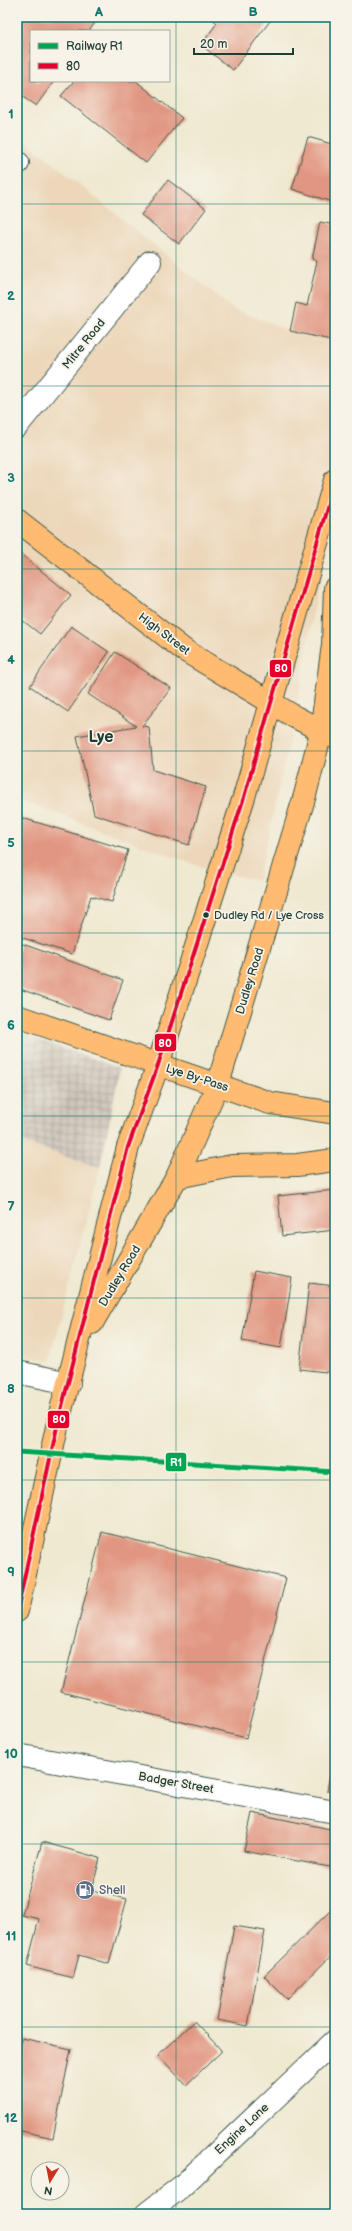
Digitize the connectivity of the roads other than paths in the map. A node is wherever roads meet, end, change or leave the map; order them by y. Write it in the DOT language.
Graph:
graph roads {
  1 [pos="150,262"];
  2 [pos="17,426"];
  3 [pos="335,480"];
  4 [pos="17,520"];
  5 [pos="335,588"];
  6 [pos="270,703"];
  7 [pos="328,735"];
  8 [pos="17,1016"];
  9 [pos="158,1065"];
  10 [pos="218,1084"];
  11 [pos="335,1113"];
  12 [pos="335,1160"];
  13 [pos="177,1177"];
  14 [pos="79,1345"];
  15 [pos="17,1372"];
  16 [pos="69,1383"];
  17 [pos="17,1611"];
  18 [pos="17,1755"];
  19 [pos="335,1812"];
  20 [pos="335,2041"];
  21 [pos="146,2214"];
  1 -- 2 [label="street, Mitre Road"];
  3 -- 6 [label="highway, Dudley Road"];
  4 -- 6 [label="highway, High Street"];
  5 -- 7 [label="highway, Dudley Road"];
  6 -- 7 [label="highway, High Street"];
  6 -- 9 [label="highway, Dudley Road"];
  7 -- 10 [label="highway, Dudley Road"];
  8 -- 9 [label="highway, Lye By-Pass"];
  9 -- 10 [label="highway, Lye By-Pass"];
  9 -- 14 [label="highway, Dudley Road"];
  10 -- 11 [label="highway, Lye By-Pass"];
  10 -- 13 [label="highway, Dudley Road"];
  12 -- 13 [label="highway"];
  13 -- 14 [label="highway, Dudley Road"];
  14 -- 16 [label="highway, Dudley Road"];
  15 -- 16 [label="street"];
  16 -- 17 [label="highway, Dudley Road"];
  18 -- 19 [label="street, Badger Street"];
  20 -- 21 [label="street, Engine Lane"];
}
